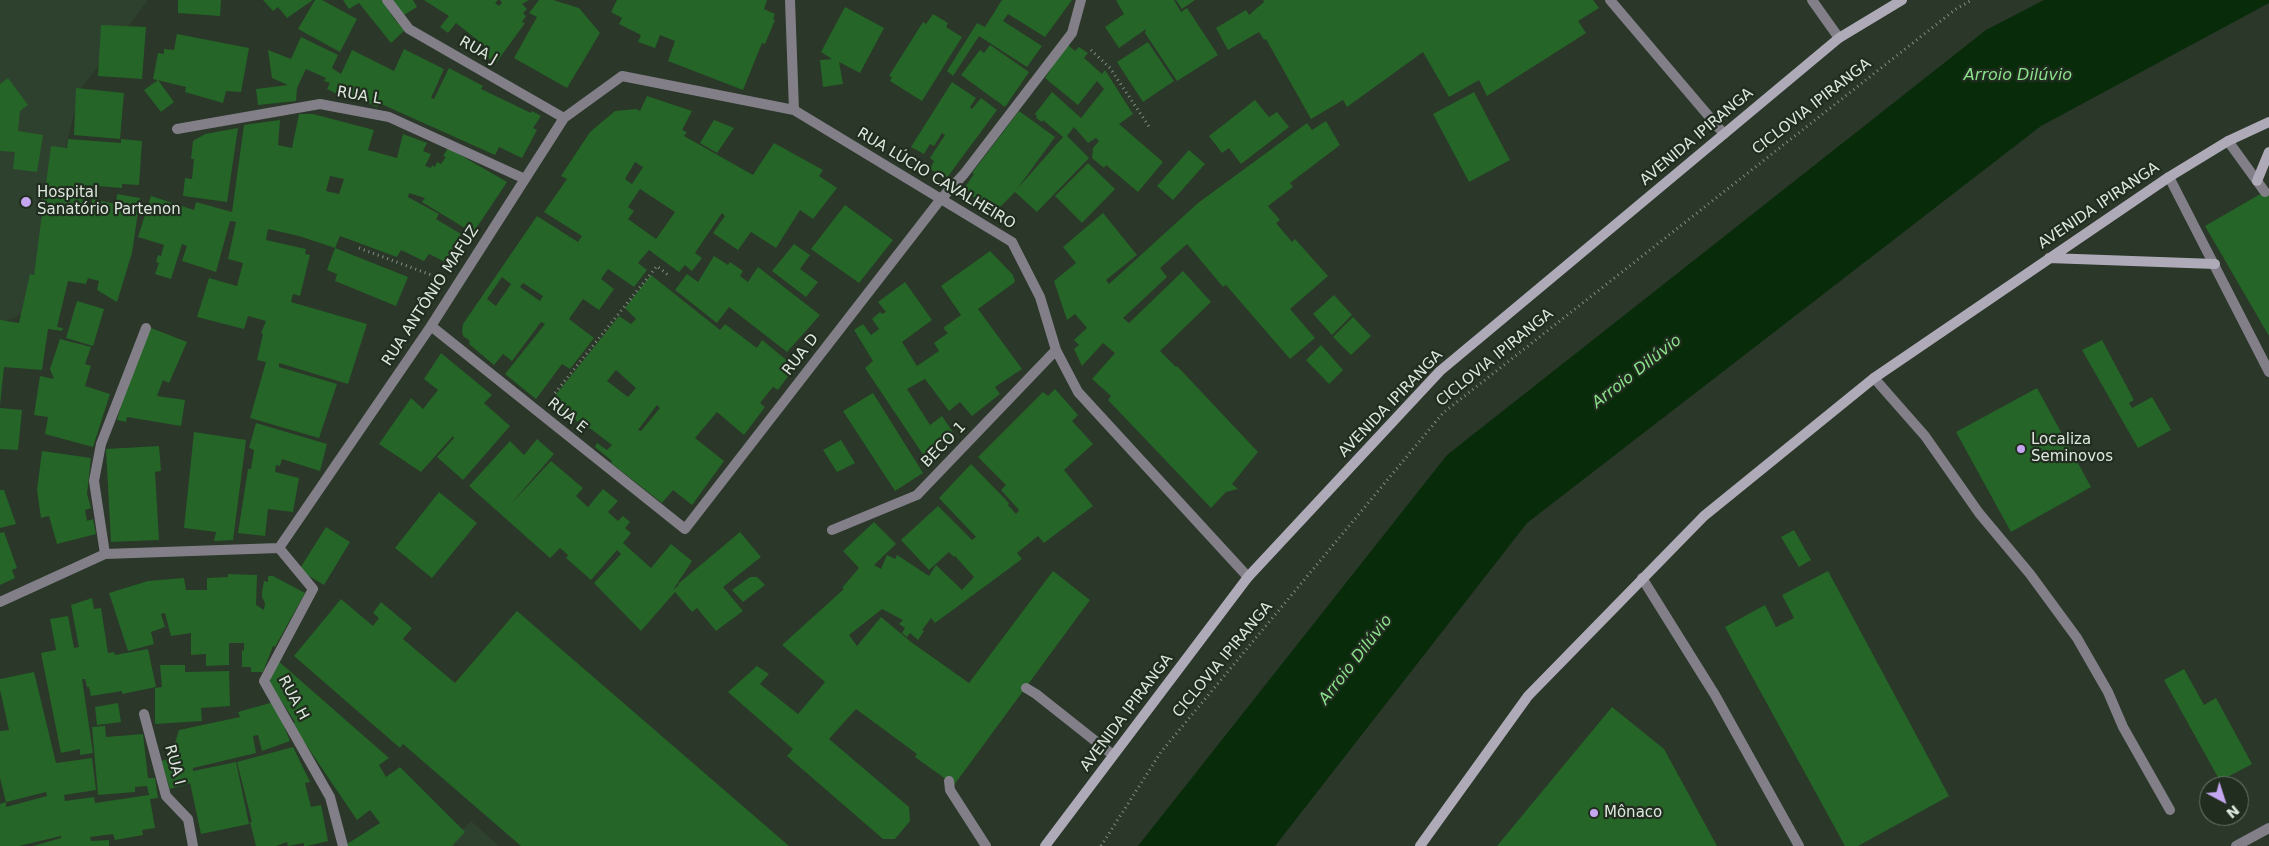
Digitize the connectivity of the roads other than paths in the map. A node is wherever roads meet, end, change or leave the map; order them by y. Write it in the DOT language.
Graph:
graph roads {
  1 [pos="387,0"];
  2 [pos="790,0"];
  3 [pos="1080,0"];
  4 [pos="1610,0"];
  5 [pos="1812,0"];
  6 [pos="1902,0"];
  7 [pos="1839,38"];
  8 [pos="622,76"];
  9 [pos="794,110"];
  10 [pos="564,118"];
  11 [pos="2269,122"];
  12 [pos="177,128"];
  13 [pos="1724,134"];
  14 [pos="2228,141"];
  15 [pos="2269,152"];
  16 [pos="2169,177"];
  17 [pos="525,179"];
  18 [pos="2257,181"];
  19 [pos="2265,192"];
  20 [pos="940,200"];
  21 [pos="2050,258"];
  22 [pos="2215,264"];
  23 [pos="431,326"];
  24 [pos="146,328"];
  25 [pos="1056,350"];
  26 [pos="2269,372"];
  27 [pos="1874,378"];
  28 [pos="684,529"];
  29 [pos="832,530"];
  30 [pos="279,548"];
  31 [pos="105,554"];
  32 [pos="1248,577"];
  33 [pos="1642,578"];
  34 [pos="0,602"];
  35 [pos="1026,688"];
  36 [pos="144,714"];
  37 [pos="1114,756"];
  38 [pos="949,781"];
  39 [pos="2170,810"];
  40 [pos="2269,828"];
  41 [pos="193,846"];
  42 [pos="343,846"];
  43 [pos="986,846"];
  44 [pos="1045,846"];
  45 [pos="1420,846"];
  46 [pos="1799,846"];
  47 [pos="2236,846"];
  1 -- 10 [label="street, RUA J"];
  2 -- 9 [label="street"];
  3 -- 20 [label="street, RUA D"];
  4 -- 13 [label="street"];
  5 -- 7 [label="street"];
  6 -- 7 [label="main road, AVENIDA IPIRANGA"];
  7 -- 13 [label="main road, AVENIDA IPIRANGA"];
  8 -- 9 [label="street, RUA LÚCIO CAVALHEIRO"];
  8 -- 10 [label="street, RUA ANTÔNIO MAFUZ"];
  9 -- 20 [label="street, RUA LÚCIO CAVALHEIRO"];
  10 -- 17 [label="street, RUA ANTÔNIO MAFUZ"];
  11 -- 14 [label="main road, AVENIDA IPIRANGA"];
  12 -- 17 [label="street, RUA L"];
  13 -- 32 [label="main road, AVENIDA IPIRANGA"];
  14 -- 16 [label="main road, AVENIDA IPIRANGA"];
  14 -- 18 [label="street"];
  15 -- 18 [label="main road"];
  16 -- 21 [label="main road, AVENIDA IPIRANGA"];
  16 -- 22 [label="street"];
  17 -- 23 [label="street, RUA ANTÔNIO MAFUZ"];
  18 -- 19 [label="street"];
  20 -- 25 [label="street, RUA LÚCIO CAVALHEIRO"];
  20 -- 28 [label="street, RUA D"];
  21 -- 22 [label="main road"];
  21 -- 27 [label="main road, AVENIDA IPIRANGA"];
  22 -- 26 [label="street"];
  23 -- 28 [label="street, RUA E"];
  23 -- 30 [label="street, RUA ANTÔNIO MAFUZ"];
  24 -- 31 [label="street"];
  25 -- 29 [label="street, BECO 1"];
  25 -- 32 [label="street, RUA LÚCIO CAVALHEIRO"];
  27 -- 33 [label="main road, AVENIDA IPIRANGA"];
  27 -- 39 [label="street"];
  30 -- 31 [label="street"];
  30 -- 42 [label="street, RUA H"];
  31 -- 34 [label="street"];
  32 -- 37 [label="main road, AVENIDA IPIRANGA"];
  33 -- 45 [label="main road, AVENIDA IPIRANGA"];
  33 -- 46 [label="street"];
  35 -- 37 [label="street"];
  36 -- 41 [label="street, RUA I"];
  37 -- 44 [label="main road, AVENIDA IPIRANGA"];
  38 -- 43 [label="street"];
  40 -- 47 [label="street"];
}
